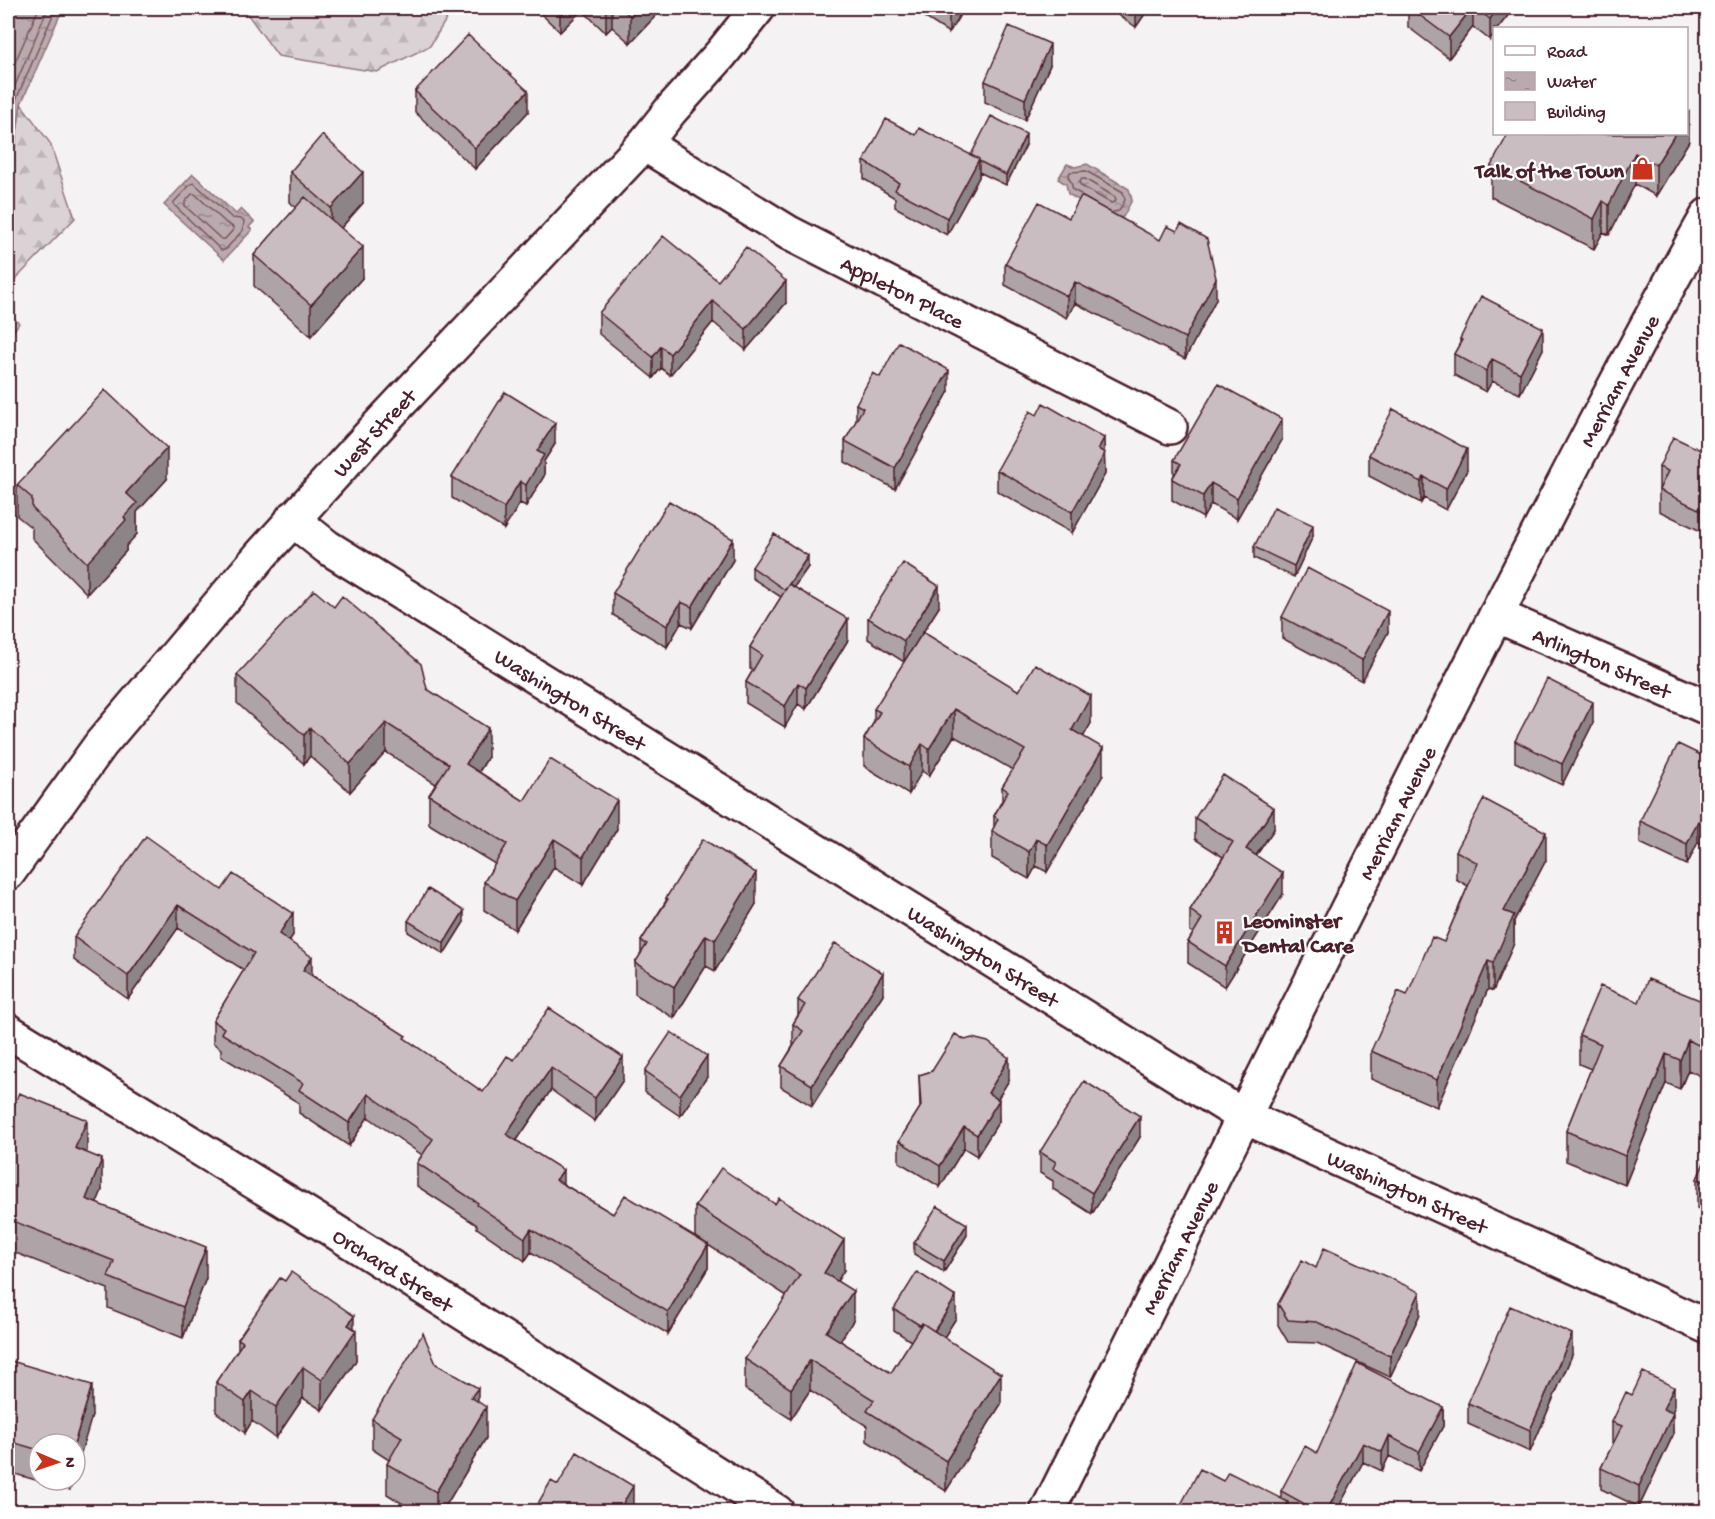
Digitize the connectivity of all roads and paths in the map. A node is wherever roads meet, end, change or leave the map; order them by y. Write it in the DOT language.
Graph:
graph roads {
  1 [pos="758,8"];
  2 [pos="644,144"];
  3 [pos="1707,214"];
  4 [pos="1170,427"];
  5 [pos="292,519"];
  6 [pos="1496,615"];
  7 [pos="1707,708"];
  8 [pos="8,873"];
  9 [pos="8,1031"];
  10 [pos="1243,1116"];
  11 [pos="1707,1327"];
  12 [pos="777,1512"];
  13 [pos="1047,1512"];
  1 -- 2 [label="street, West Street"];
  2 -- 4 [label="street, Appleton Place"];
  2 -- 5 [label="street, West Street"];
  3 -- 6 [label="street, Merriam Avenue"];
  5 -- 8 [label="street, West Street"];
  5 -- 10 [label="street, Washington Street"];
  6 -- 7 [label="street, Arlington Street"];
  6 -- 10 [label="street, Merriam Avenue"];
  9 -- 12 [label="street, Orchard Street"];
  10 -- 11 [label="street, Washington Street"];
  10 -- 13 [label="street, Merriam Avenue"];
}
